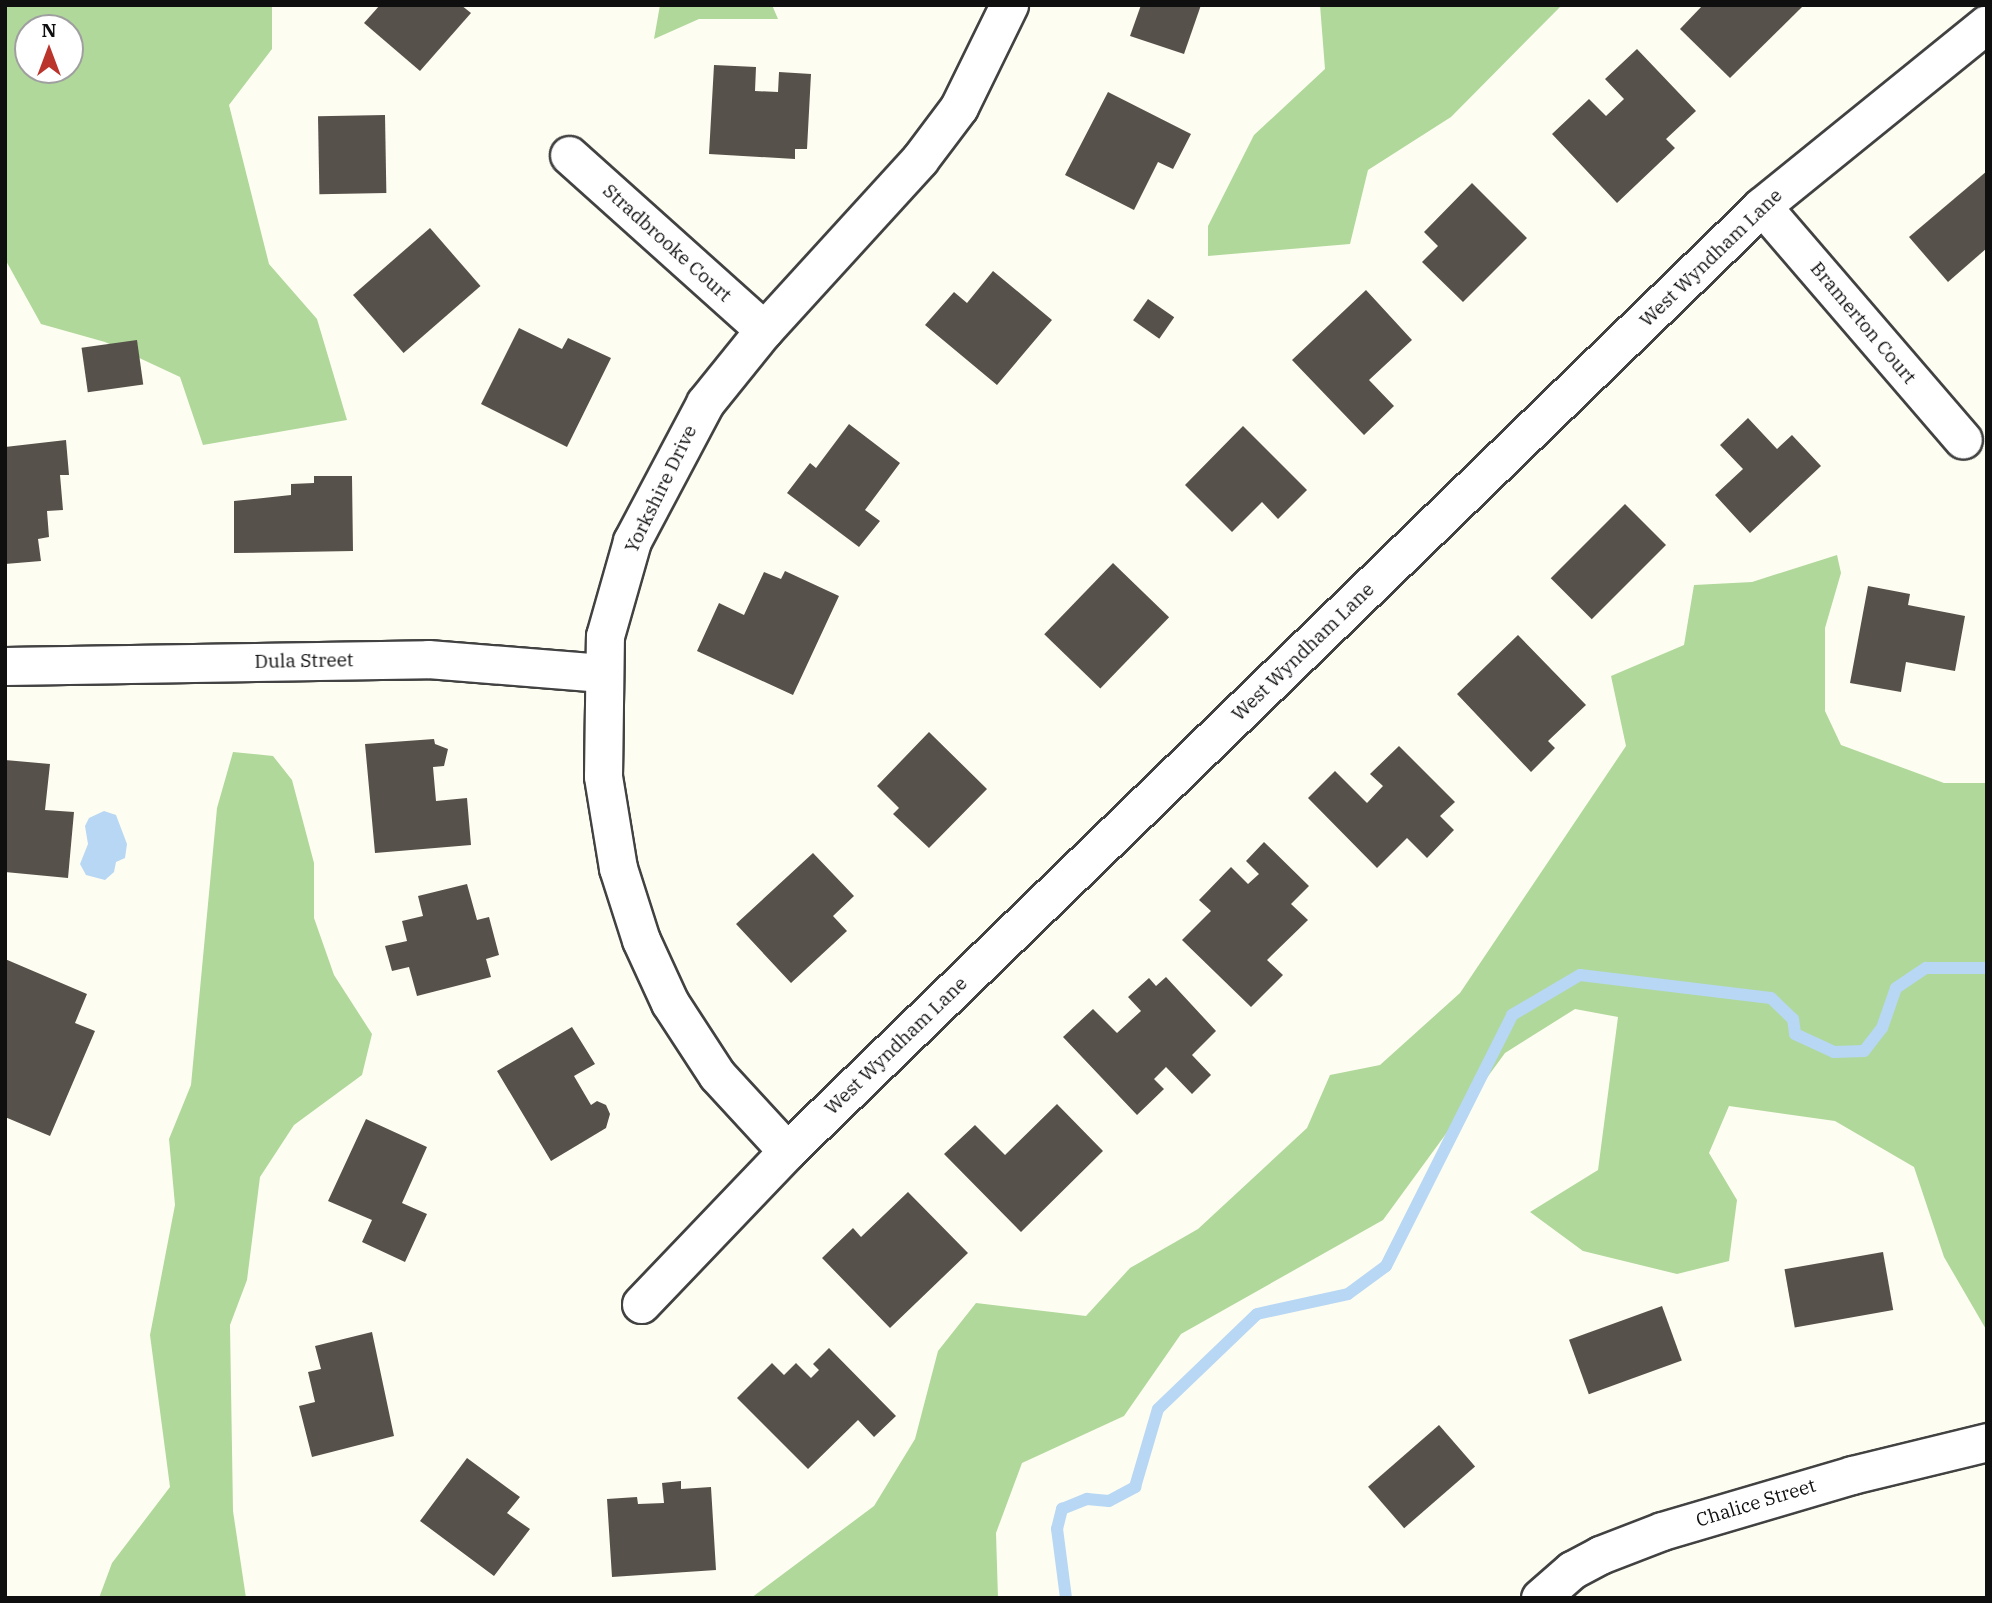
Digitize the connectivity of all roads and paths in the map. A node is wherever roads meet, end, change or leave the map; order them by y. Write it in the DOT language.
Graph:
graph roads {
  1 [pos="1009,5"];
  2 [pos="1987,24"];
  3 [pos="569,155"];
  4 [pos="1762,205"];
  5 [pos="764,330"];
  6 [pos="1963,440"];
  7 [pos="5,666"];
  8 [pos="602,673"];
  9 [pos="787,1152"];
  10 [pos="641,1304"];
  11 [pos="1987,1442"];
  12 [pos="1540,1598"];
  1 -- 5 [label="street, Yorkshire Drive"];
  2 -- 4 [label="street, West Wyndham Lane"];
  3 -- 5 [label="street, Stradbrooke Court"];
  4 -- 6 [label="street, Bramerton Court"];
  4 -- 9 [label="street, West Wyndham Lane"];
  5 -- 8 [label="street, Yorkshire Drive"];
  7 -- 8 [label="street, Dula Street"];
  8 -- 9 [label="street, Yorkshire Drive"];
  9 -- 10 [label="street, West Wyndham Lane"];
  11 -- 12 [label="street, Chalice Street"];
}
